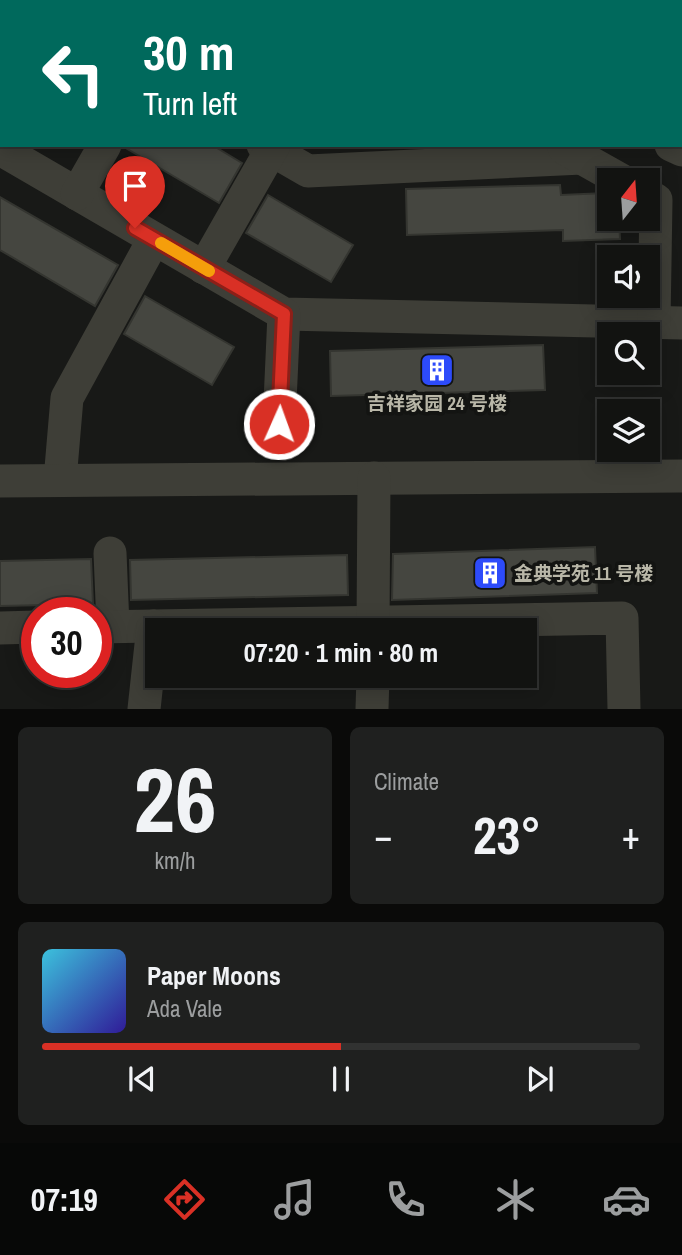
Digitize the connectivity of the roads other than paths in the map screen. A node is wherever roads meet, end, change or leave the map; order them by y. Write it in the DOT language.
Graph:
graph roads {
  1 [pos="104,147"];
  2 [pos="270,147"];
  3 [pos="0,149"];
  4 [pos="571,152"];
  5 [pos="600,168"];
  6 [pos="77,194"];
  7 [pos="659,231"];
  8 [pos="154,239"];
  9 [pos="204,268"];
  10 [pos="284,314"];
  11 [pos="668,323"];
  12 [pos="279,424"];
  13 [pos="682,476"];
  14 [pos="374,478"];
  15 [pos="0,481"];
  16 [pos="60,481"];
  17 [pos="110,553"];
  18 [pos="107,597"];
  19 [pos="373,618"];
  20 [pos="537,621"];
  21 [pos="112,626"];
  22 [pos="145,626"];
  23 [pos="0,628"];
  24 [pos="21,628"];
  25 [pos="146,688"];
  26 [pos="373,688"];
  27 [pos="144,709"];
  28 [pos="372,709"];
  29 [pos="624,709"];
  1 -- 6 [label="street"];
  2 -- 4 [label="street"];
  2 -- 9 [label="street"];
  3 -- 6 [label="street"];
  4 -- 5 [label="street"];
  6 -- 8 [label="street"];
  7 -- 11 [label="street"];
  8 -- 9 [label="street"];
  8 -- 16 [label="street"];
  9 -- 10 [label="street"];
  10 -- 11 [label="street"];
  10 -- 12 [label="street"];
  13 -- 14 [label="street"];
  14 -- 16 [label="street"];
  14 -- 19 [label="street"];
  15 -- 16 [label="street"];
  17 -- 18 [label="street"];
  20 -- 29 [label="street"];
  21 -- 22 [label="street"];
  23 -- 24 [label="street"];
  25 -- 27 [label="street"];
  26 -- 28 [label="street"];
}
